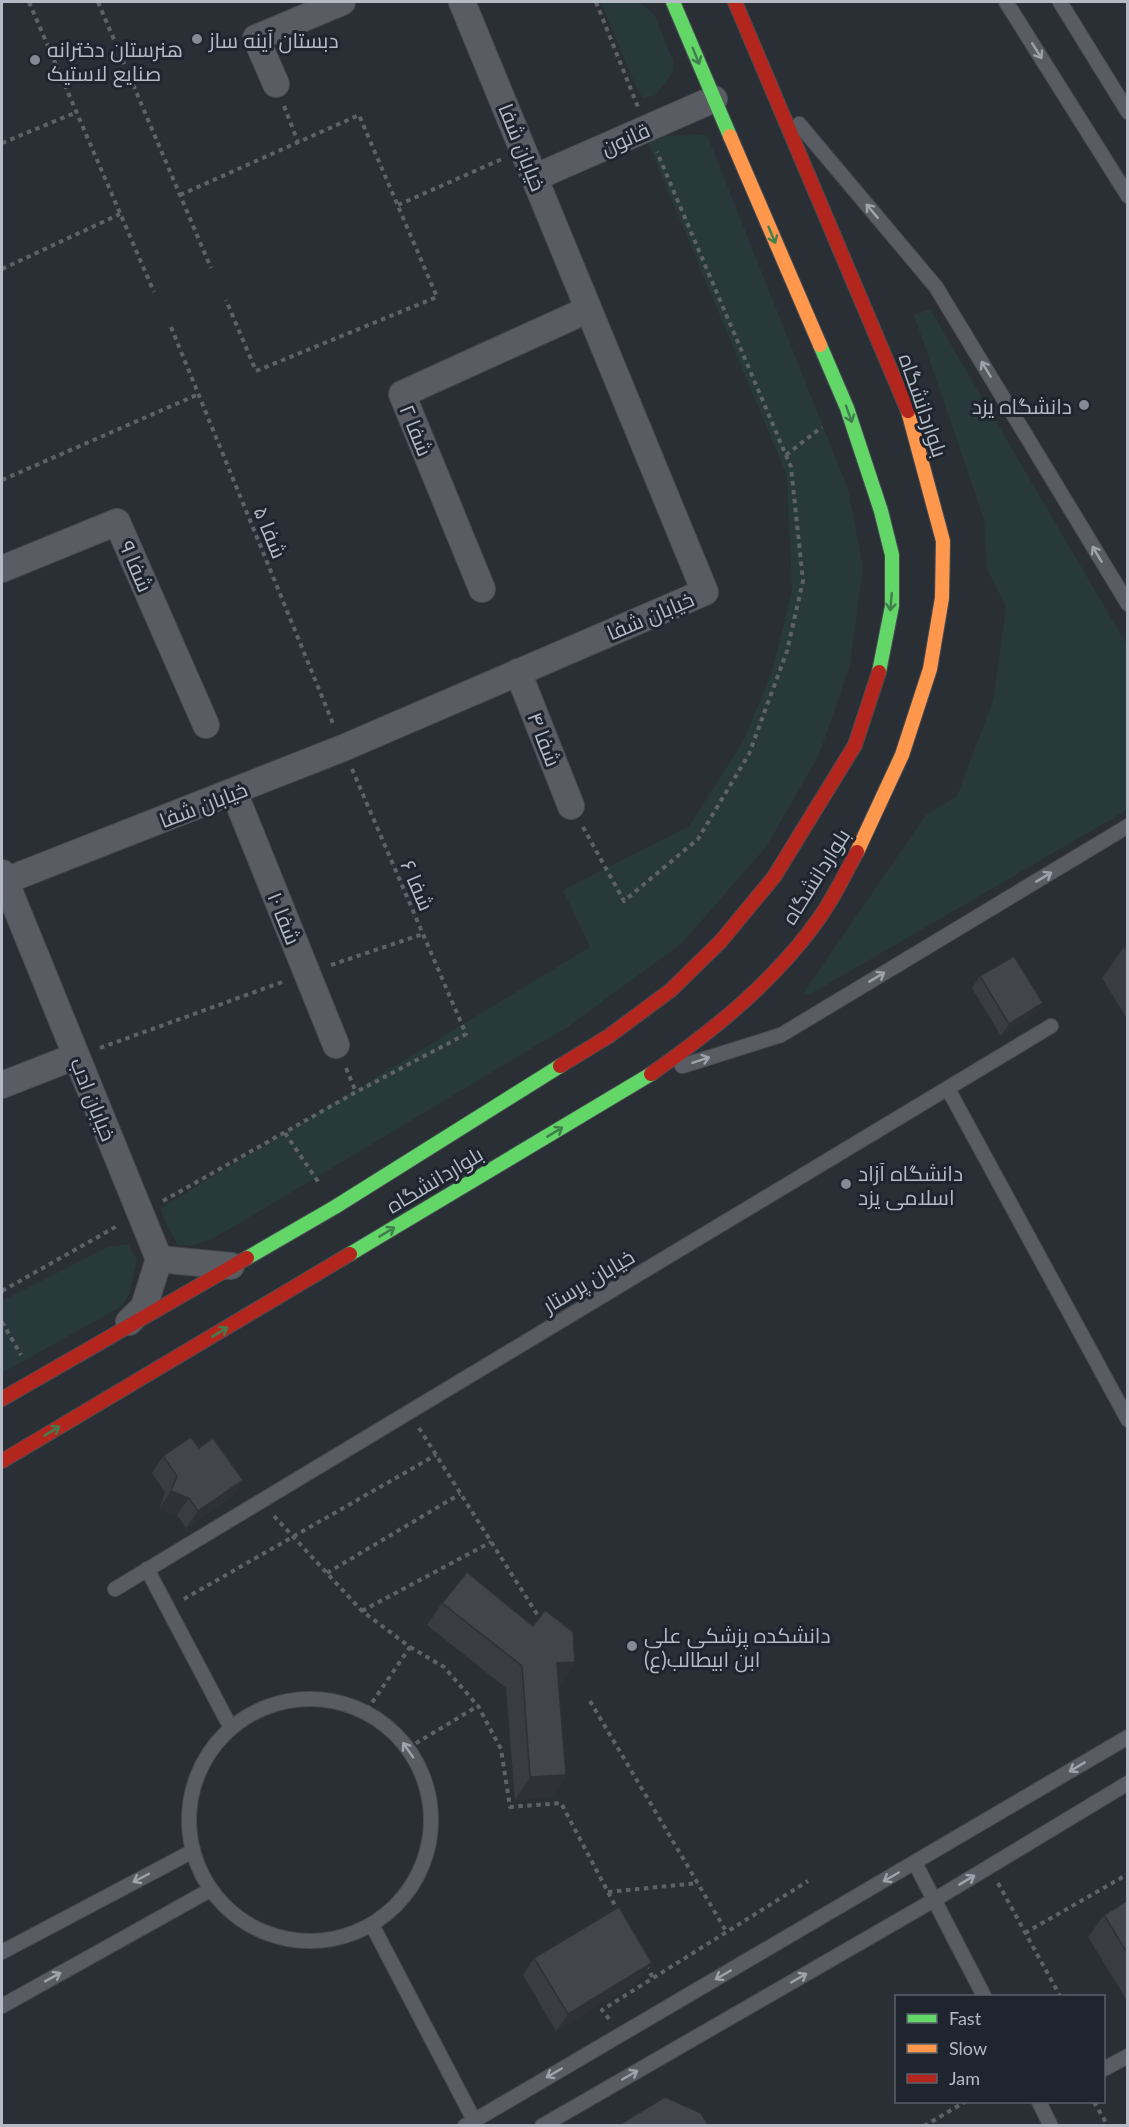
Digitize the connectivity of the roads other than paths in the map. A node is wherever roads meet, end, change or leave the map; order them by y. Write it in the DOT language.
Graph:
graph roads {
  1 [pos="342,2"];
  2 [pos="462,2"];
  3 [pos="673,2"];
  4 [pos="735,2"];
  5 [pos="1006,2"];
  6 [pos="1060,2"];
  7 [pos="276,84"];
  8 [pos="777,97"];
  9 [pos="714,99"];
  10 [pos="1128,112"];
  11 [pos="536,177"];
  12 [pos="1128,196"];
  13 [pos="587,309"];
  14 [pos="2,569"];
  15 [pos="482,589"];
  16 [pos="1128,604"];
  17 [pos="518,672"];
  18 [pos="206,725"];
  19 [pos="234,792"];
  20 [pos="571,806"];
  21 [pos="1128,826"];
  22 [pos="3,877"];
  23 [pos="1051,1026"];
  24 [pos="336,1045"];
  25 [pos="76,1056"];
  26 [pos="646,1078"];
  27 [pos="2,1085"];
  28 [pos="948,1089"];
  29 [pos="159,1259"];
  30 [pos="231,1266"];
  31 [pos="123,1329"];
  32 [pos="2,1399"];
  33 [pos="1128,1420"];
  34 [pos="2,1461"];
  35 [pos="147,1569"];
  36 [pos="115,1589"];
  37 [pos="231,1728"];
  38 [pos="1128,1737"];
  39 [pos="1128,1783"];
  40 [pos="193,1851"];
  41 [pos="915,1863"];
  42 [pos="210,1890"];
  43 [pos="934,1900"];
  44 [pos="372,1925"];
  45 [pos="2,1952"];
  46 [pos="983,1995"];
  47 [pos="2,2006"];
  48 [pos="1128,2055"];
  49 [pos="1105,2068"];
  50 [pos="1041,2103"];
  51 [pos="469,2123"];
  52 [pos="543,2126"];
  53 [pos="1051,2126"];
  1 -- 7 [label="street"];
  2 -- 11 [label="street, خیابان شفا"];
  3 -- 9 [label="main road, بلواردانشگاه, one-way"];
  4 -- 8 [label="main road, بلواردانشگاه"];
  5 -- 12 [label="lane, one-way"];
  6 -- 10 [label="lane"];
  16 -- 8 [label="lane, one-way"];
  8 -- 26 [label="main road, بلواردانشگاه"];
  9 -- 11 [label="street, قانون"];
  9 -- 30 [label="main road, بلواردانشگاه, one-way"];
  11 -- 13 [label="street, خیابان شفا"];
  13 -- 15 [label="street, شفا ۲"];
  13 -- 17 [label="street, خیابان شفا"];
  14 -- 18 [label="street, شفا ۹"];
  17 -- 19 [label="street, خیابان شفا"];
  17 -- 20 [label="street, شفا ۴"];
  19 -- 22 [label="street, خیابان شفا"];
  19 -- 24 [label="street, شفا ۱۰"];
  26 -- 21 [label="lane, one-way"];
  22 -- 25 [label="street, خیابان ادب"];
  23 -- 28 [label="lane, خیابان پرستار"];
  25 -- 27 [label="street"];
  25 -- 29 [label="street, خیابان ادب"];
  34 -- 26 [label="main road, بلواردانشگاه, one-way"];
  28 -- 33 [label="lane"];
  28 -- 35 [label="lane, خیابان پرستار"];
  29 -- 30 [label="street"];
  29 -- 31 [label="street"];
  30 -- 31 [label="main road, بلواردانشگاه"];
  31 -- 32 [label="main road, بلواردانشگاه"];
  35 -- 36 [label="lane, خیابان پرستار"];
  35 -- 37 [label="lane"];
  37 -- 40 [label="lane"];
  44 -- 37 [label="lane, one-way"];
  38 -- 41 [label="lane, one-way"];
  43 -- 39 [label="lane, one-way"];
  40 -- 42 [label="lane"];
  40 -- 45 [label="lane, one-way"];
  41 -- 43 [label="lane"];
  41 -- 51 [label="lane, one-way"];
  42 -- 44 [label="lane"];
  47 -- 42 [label="lane, one-way"];
  43 -- 46 [label="lane"];
  52 -- 43 [label="lane, one-way"];
  44 -- 51 [label="lane"];
  48 -- 49 [label="lane"];
  50 -- 53 [label="lane"];
}
